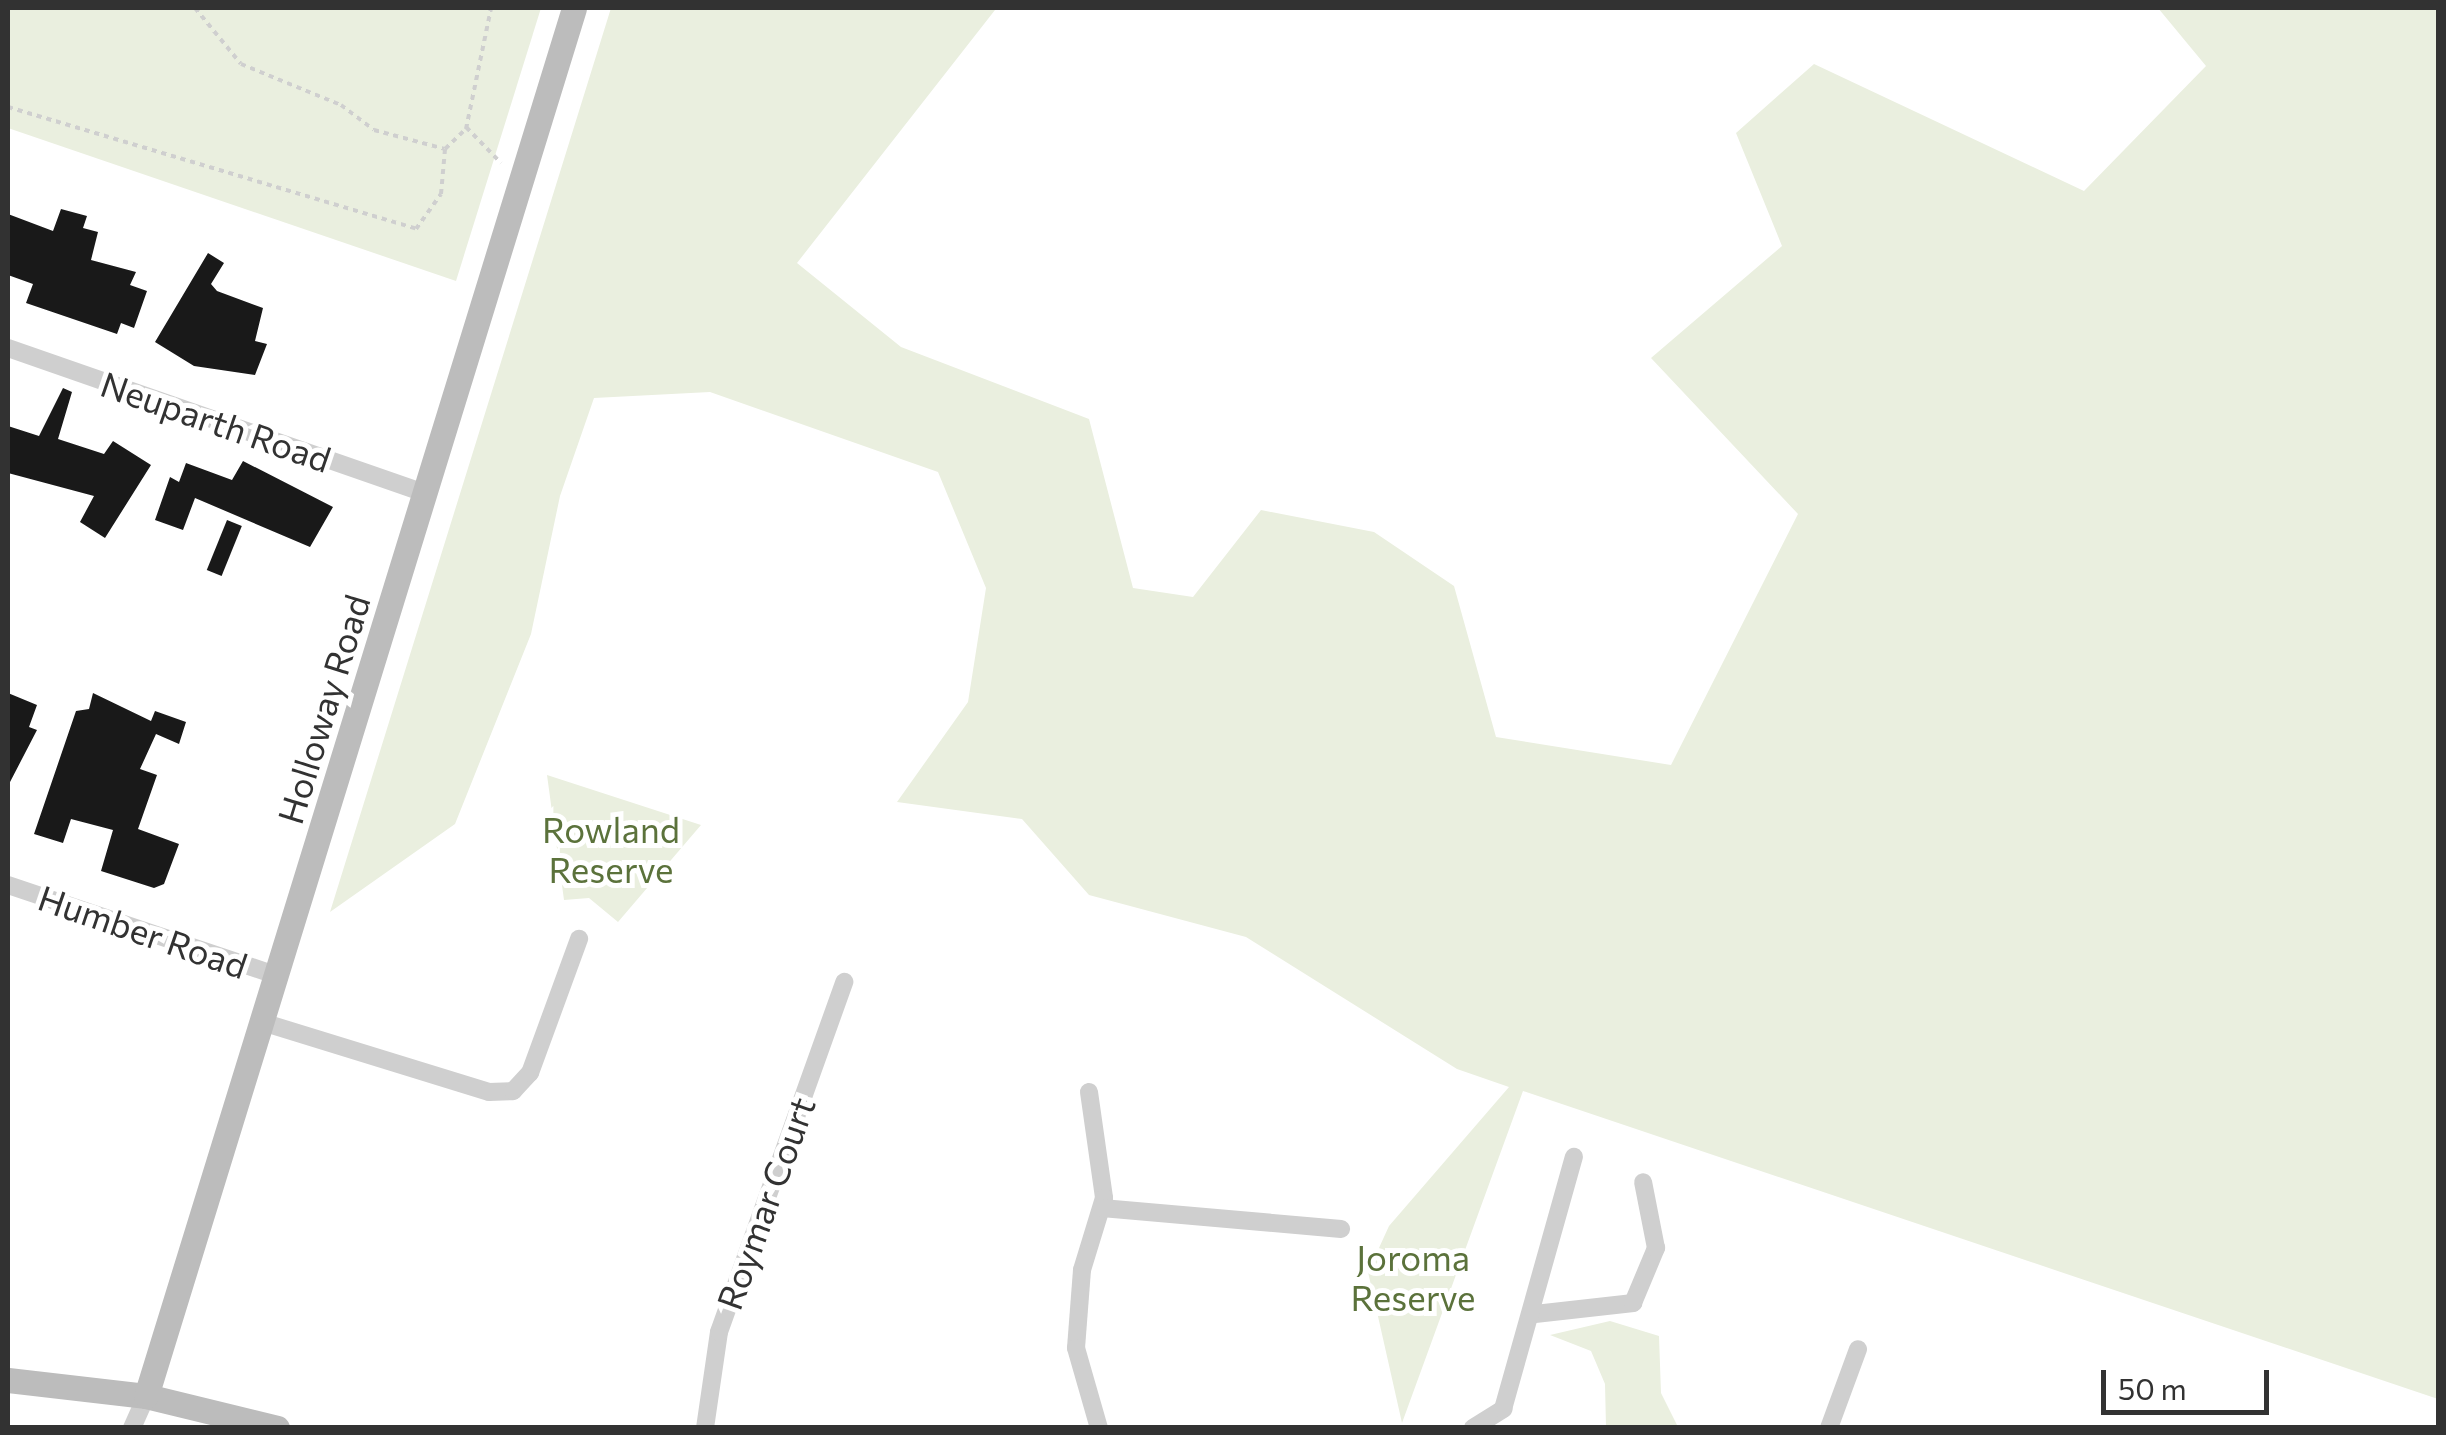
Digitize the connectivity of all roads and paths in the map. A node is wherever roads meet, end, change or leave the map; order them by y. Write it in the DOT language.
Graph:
graph roads {
  1 [pos="195,8"];
  2 [pos="491,8"];
  3 [pos="574,8"];
  4 [pos="8,108"];
  5 [pos="466,127"];
  6 [pos="445,149"];
  7 [pos="521,183"];
  8 [pos="8,348"];
  9 [pos="424,493"];
  10 [pos="8,885"];
  11 [pos="579,939"];
  12 [pos="279,976"];
  13 [pos="844,982"];
  14 [pos="266,1023"];
  15 [pos="1089,1092"];
  16 [pos="1574,1157"];
  17 [pos="1643,1182"];
  18 [pos="1102,1208"];
  19 [pos="1341,1229"];
  20 [pos="1535,1314"];
  21 [pos="1858,1349"];
  22 [pos="8,1380"];
  23 [pos="146,1396"];
  24 [pos="132,1428"];
  25 [pos="276,1428"];
  26 [pos="705,1428"];
  27 [pos="1099,1428"];
  28 [pos="1473,1428"];
  29 [pos="1828,1428"];
  1 -- 6 [label="path"];
  2 -- 5 [label="path"];
  3 -- 7 [label="main road, Holloway Road"];
  4 -- 6 [label="path"];
  5 -- 6 [label="path"];
  5 -- 7 [label="path"];
  7 -- 9 [label="main road, Holloway Road"];
  8 -- 9 [label="street, Neuparth Road"];
  9 -- 12 [label="main road, Holloway Road"];
  10 -- 12 [label="street, Humber Road"];
  11 -- 14 [label="street"];
  12 -- 14 [label="main road, Holloway Road"];
  13 -- 26 [label="street, Roymar Court"];
  14 -- 23 [label="main road, Holloway Road"];
  15 -- 18 [label="street"];
  16 -- 20 [label="street"];
  17 -- 20 [label="street"];
  18 -- 19 [label="street"];
  18 -- 27 [label="street"];
  20 -- 28 [label="street"];
  21 -- 29 [label="street"];
  22 -- 23 [label="main road"];
  23 -- 24 [label="street, Holloway Road"];
  23 -- 25 [label="main road"];
}
